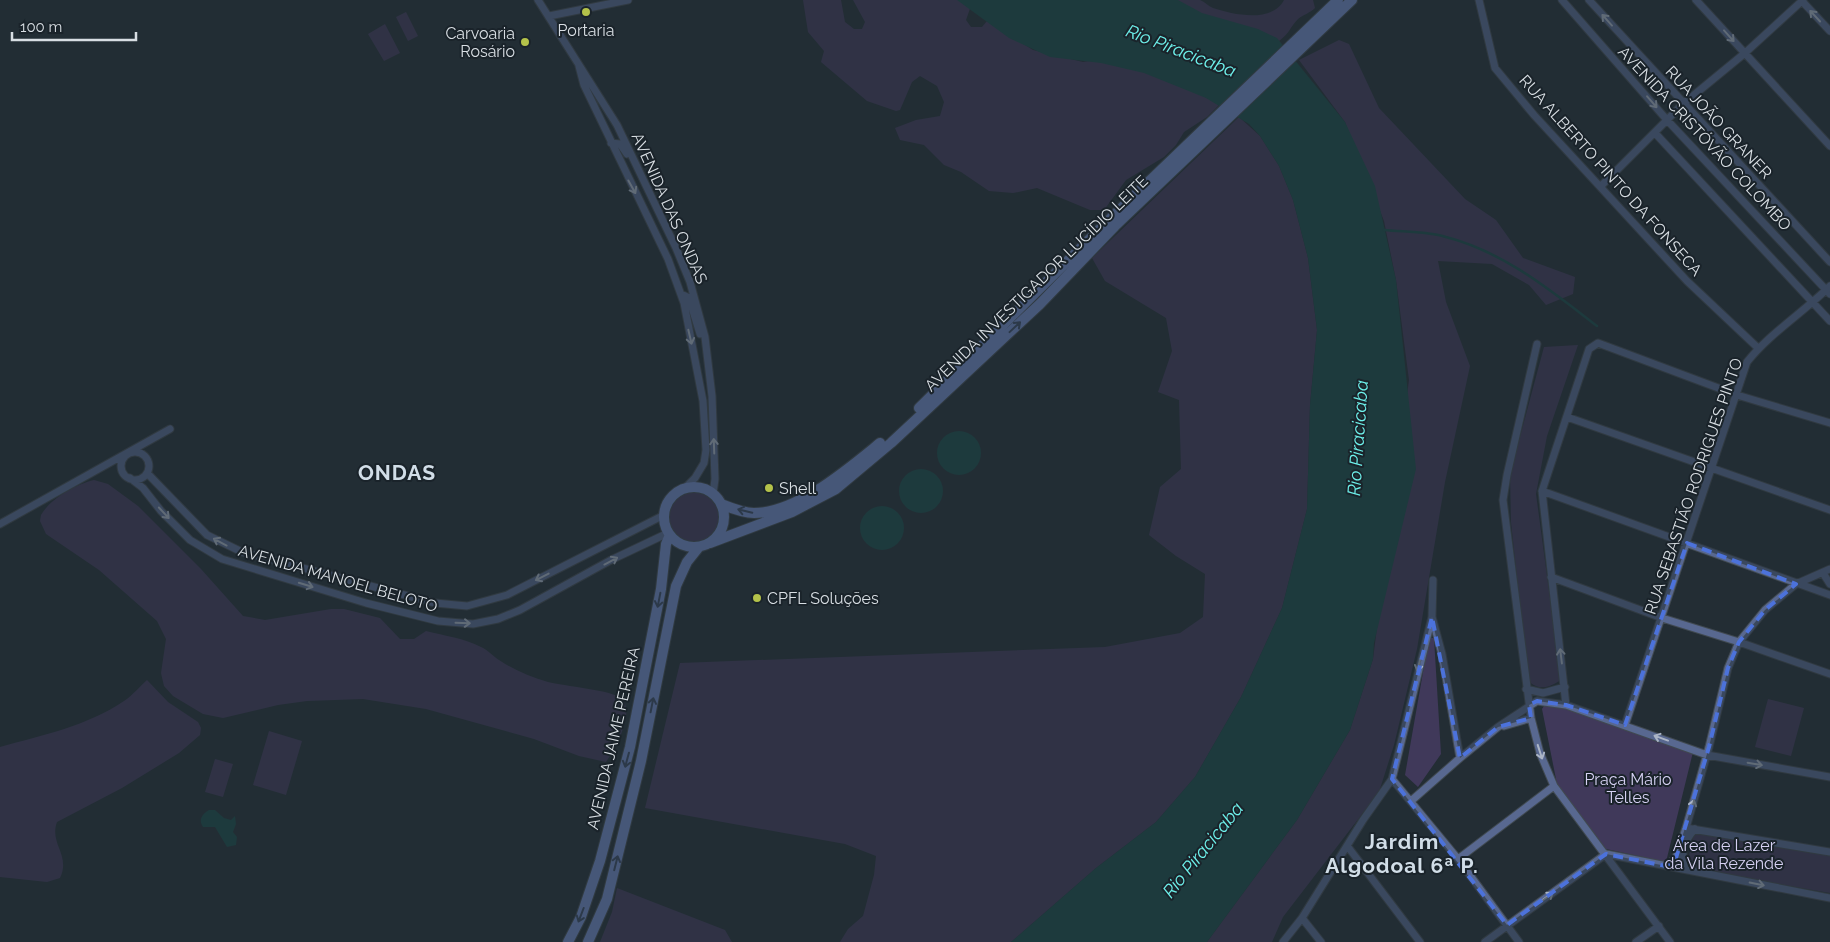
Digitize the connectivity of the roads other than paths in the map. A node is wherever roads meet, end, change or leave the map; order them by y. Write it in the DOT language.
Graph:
graph roads {
  1 [pos="538,0"];
  2 [pos="628,0"];
  3 [pos="1338,0"];
  4 [pos="1352,0"];
  5 [pos="1479,0"];
  6 [pos="1562,0"];
  7 [pos="1590,0"];
  8 [pos="1696,0"];
  9 [pos="1802,0"];
  10 [pos="549,16"];
  11 [pos="1830,31"];
  12 [pos="1299,44"];
  13 [pos="1745,53"];
  14 [pos="579,64"];
  15 [pos="584,85"];
  16 [pos="1683,104"];
  17 [pos="1221,120"];
  18 [pos="1667,120"];
  19 [pos="616,125"];
  20 [pos="1655,134"];
  21 [pos="611,143"];
  22 [pos="1830,146"];
  23 [pos="641,177"];
  24 [pos="1601,186"];
  25 [pos="1830,262"];
  26 [pos="1829,290"];
  27 [pos="681,294"];
  28 [pos="1813,304"];
  29 [pos="1830,321"];
  30 [pos="1538,344"];
  31 [pos="706,348"];
  32 [pos="1758,348"];
  33 [pos="1737,394"];
  34 [pos="1567,417"];
  35 [pos="1830,423"];
  36 [pos="170,429"];
  37 [pos="129,452"];
  38 [pos="1713,469"];
  39 [pos="147,473"];
  40 [pos="130,478"];
  41 [pos="684,489"];
  42 [pos="1542,491"];
  43 [pos="713,494"];
  44 [pos="721,504"];
  45 [pos="1830,510"];
  46 [pos="664,515"];
  47 [pos="0,524"];
  48 [pos="669,534"];
  49 [pos="710,543"];
  50 [pos="1687,543"];
  51 [pos="699,547"];
  52 [pos="1830,569"];
  53 [pos="1823,573"];
  54 [pos="1551,577"];
  55 [pos="1433,580"];
  56 [pos="1796,584"];
  57 [pos="1830,584"];
  58 [pos="1830,595"];
  59 [pos="1432,617"];
  60 [pos="1662,618"];
  61 [pos="1739,642"];
  62 [pos="1830,674"];
  63 [pos="1565,687"];
  64 [pos="1526,689"];
  65 [pos="1529,705"];
  66 [pos="1566,705"];
  67 [pos="1531,718"];
  68 [pos="1625,725"];
  69 [pos="1498,727"];
  70 [pos="1707,755"];
  71 [pos="1460,758"];
  72 [pos="1830,778"];
  73 [pos="1392,779"];
  74 [pos="1554,786"];
  75 [pos="1411,801"];
  76 [pos="1686,828"];
  77 [pos="1696,829"];
  78 [pos="1348,846"];
  79 [pos="1830,852"];
  80 [pos="1606,854"];
  81 [pos="1458,859"];
  82 [pos="1666,866"];
  83 [pos="1685,869"];
  84 [pos="1830,898"];
  85 [pos="1302,918"];
  86 [pos="1507,925"];
  87 [pos="1659,926"];
  88 [pos="568,942"];
  89 [pos="588,942"];
  90 [pos="1283,942"];
  91 [pos="1321,942"];
  92 [pos="1420,942"];
  93 [pos="1485,942"];
  94 [pos="1519,942"];
  95 [pos="1636,942"];
  96 [pos="1670,942"];
  1 -- 10 [label="street, AVENIDA DAS ONDAS"];
  2 -- 10 [label="street"];
  3 -- 12 [label="main road, AVENIDA INVESTIGADOR LUCÍDIO LEITE"];
  4 -- 12 [label="main road, AVENIDA INVESTIGADOR LUCÍDIO LEITE"];
  5 -- 24 [label="street, RUA ALBERTO PINTO DA FONSECA"];
  6 -- 18 [label="street, AVENIDA CRISTÓVÃO COLOMBO, one-way"];
  16 -- 7 [label="street, RUA JOÃO GRANER, one-way"];
  8 -- 13 [label="street, one-way"];
  11 -- 9 [label="street, one-way"];
  9 -- 13 [label="street"];
  10 -- 14 [label="street, AVENIDA DAS ONDAS"];
  12 -- 17 [label="main road, AVENIDA INVESTIGADOR LUCÍDIO LEITE"];
  13 -- 16 [label="street"];
  13 -- 22 [label="street"];
  14 -- 15 [label="street, AVENIDA DAS ONDAS"];
  14 -- 19 [label="street, AVENIDA DAS ONDAS"];
  15 -- 19 [label="street"];
  15 -- 21 [label="street, AVENIDA DAS ONDAS"];
  16 -- 18 [label="street"];
  16 -- 25 [label="street, RUA JOÃO GRANER"];
  17 -- 44 [label="main road, AVENIDA INVESTIGADOR LUCÍDIO LEITE, one-way"];
  49 -- 17 [label="main road, AVENIDA INVESTIGADOR LUCÍDIO LEITE, one-way"];
  18 -- 20 [label="street"];
  18 -- 26 [label="street, AVENIDA CRISTÓVÃO COLOMBO"];
  19 -- 23 [label="street, AVENIDA DAS ONDAS"];
  20 -- 24 [label="street"];
  20 -- 28 [label="street, AVENIDA CRISTÓVÃO COLOMBO"];
  21 -- 23 [label="street"];
  21 -- 27 [label="street, AVENIDA DAS ONDAS, one-way"];
  23 -- 31 [label="street, AVENIDA DAS ONDAS"];
  24 -- 32 [label="street, RUA ALBERTO PINTO DA FONSECA"];
  26 -- 28 [label="street, RUA SEBASTIÃO RODRIGUES PINTO"];
  27 -- 31 [label="street"];
  27 -- 41 [label="street, AVENIDA DAS ONDAS, one-way"];
  28 -- 29 [label="street, AVENIDA CRISTÓVÃO COLOMBO"];
  28 -- 32 [label="street, RUA SEBASTIÃO RODRIGUES PINTO"];
  30 -- 64 [label="street"];
  43 -- 31 [label="street, AVENIDA DAS ONDAS, one-way"];
  32 -- 33 [label="street, RUA SEBASTIÃO RODRIGUES PINTO"];
  33 -- 34 [label="street"];
  33 -- 35 [label="street"];
  33 -- 38 [label="street, RUA SEBASTIÃO RODRIGUES PINTO"];
  34 -- 38 [label="street"];
  34 -- 42 [label="street"];
  36 -- 37 [label="street"];
  37 -- 39 [label="street"];
  37 -- 40 [label="street"];
  37 -- 47 [label="street"];
  38 -- 45 [label="street"];
  38 -- 50 [label="street, RUA SEBASTIÃO RODRIGUES PINTO"];
  39 -- 40 [label="street"];
  46 -- 39 [label="street, AVENIDA MANOEL BELOTO, one-way"];
  40 -- 48 [label="street, AVENIDA MANOEL BELOTO, one-way"];
  41 -- 43 [label="main road"];
  41 -- 46 [label="main road"];
  42 -- 50 [label="street"];
  42 -- 54 [label="street"];
  43 -- 44 [label="main road"];
  44 -- 49 [label="main road"];
  46 -- 48 [label="main road"];
  48 -- 51 [label="main road"];
  48 -- 88 [label="main road, AVENIDA JAIME PEREIRA, one-way"];
  49 -- 51 [label="main road"];
  50 -- 56 [label="street"];
  50 -- 60 [label="street, RUA SEBASTIÃO RODRIGUES PINTO"];
  89 -- 51 [label="main road, AVENIDA JAIME PEREIRA, one-way"];
  52 -- 53 [label="street"];
  53 -- 56 [label="street"];
  53 -- 57 [label="street"];
  54 -- 60 [label="street"];
  63 -- 54 [label="street, one-way"];
  55 -- 59 [label="street"];
  56 -- 58 [label="street"];
  56 -- 61 [label="street"];
  59 -- 71 [label="street"];
  59 -- 73 [label="street, one-way"];
  60 -- 61 [label="street"];
  60 -- 68 [label="street, RUA SEBASTIÃO RODRIGUES PINTO"];
  61 -- 62 [label="street"];
  61 -- 70 [label="street"];
  63 -- 64 [label="street"];
  63 -- 66 [label="street"];
  64 -- 65 [label="street"];
  65 -- 66 [label="street"];
  65 -- 67 [label="street"];
  65 -- 69 [label="street"];
  66 -- 68 [label="street"];
  67 -- 69 [label="street"];
  67 -- 74 [label="street, one-way"];
  70 -- 68 [label="street, one-way"];
  69 -- 71 [label="street"];
  70 -- 72 [label="street, one-way"];
  76 -- 70 [label="street, one-way"];
  71 -- 75 [label="street"];
  73 -- 75 [label="street"];
  73 -- 78 [label="street"];
  74 -- 80 [label="street"];
  74 -- 81 [label="street"];
  75 -- 81 [label="street"];
  76 -- 77 [label="street"];
  76 -- 82 [label="street"];
  77 -- 79 [label="street"];
  77 -- 83 [label="street"];
  78 -- 85 [label="street"];
  78 -- 92 [label="street"];
  80 -- 82 [label="street"];
  86 -- 80 [label="street, one-way"];
  80 -- 87 [label="street"];
  81 -- 86 [label="street"];
  82 -- 83 [label="street"];
  83 -- 84 [label="street, one-way"];
  85 -- 90 [label="street"];
  85 -- 91 [label="street"];
  86 -- 93 [label="street"];
  86 -- 94 [label="street"];
  87 -- 95 [label="street"];
  87 -- 96 [label="street"];
}
